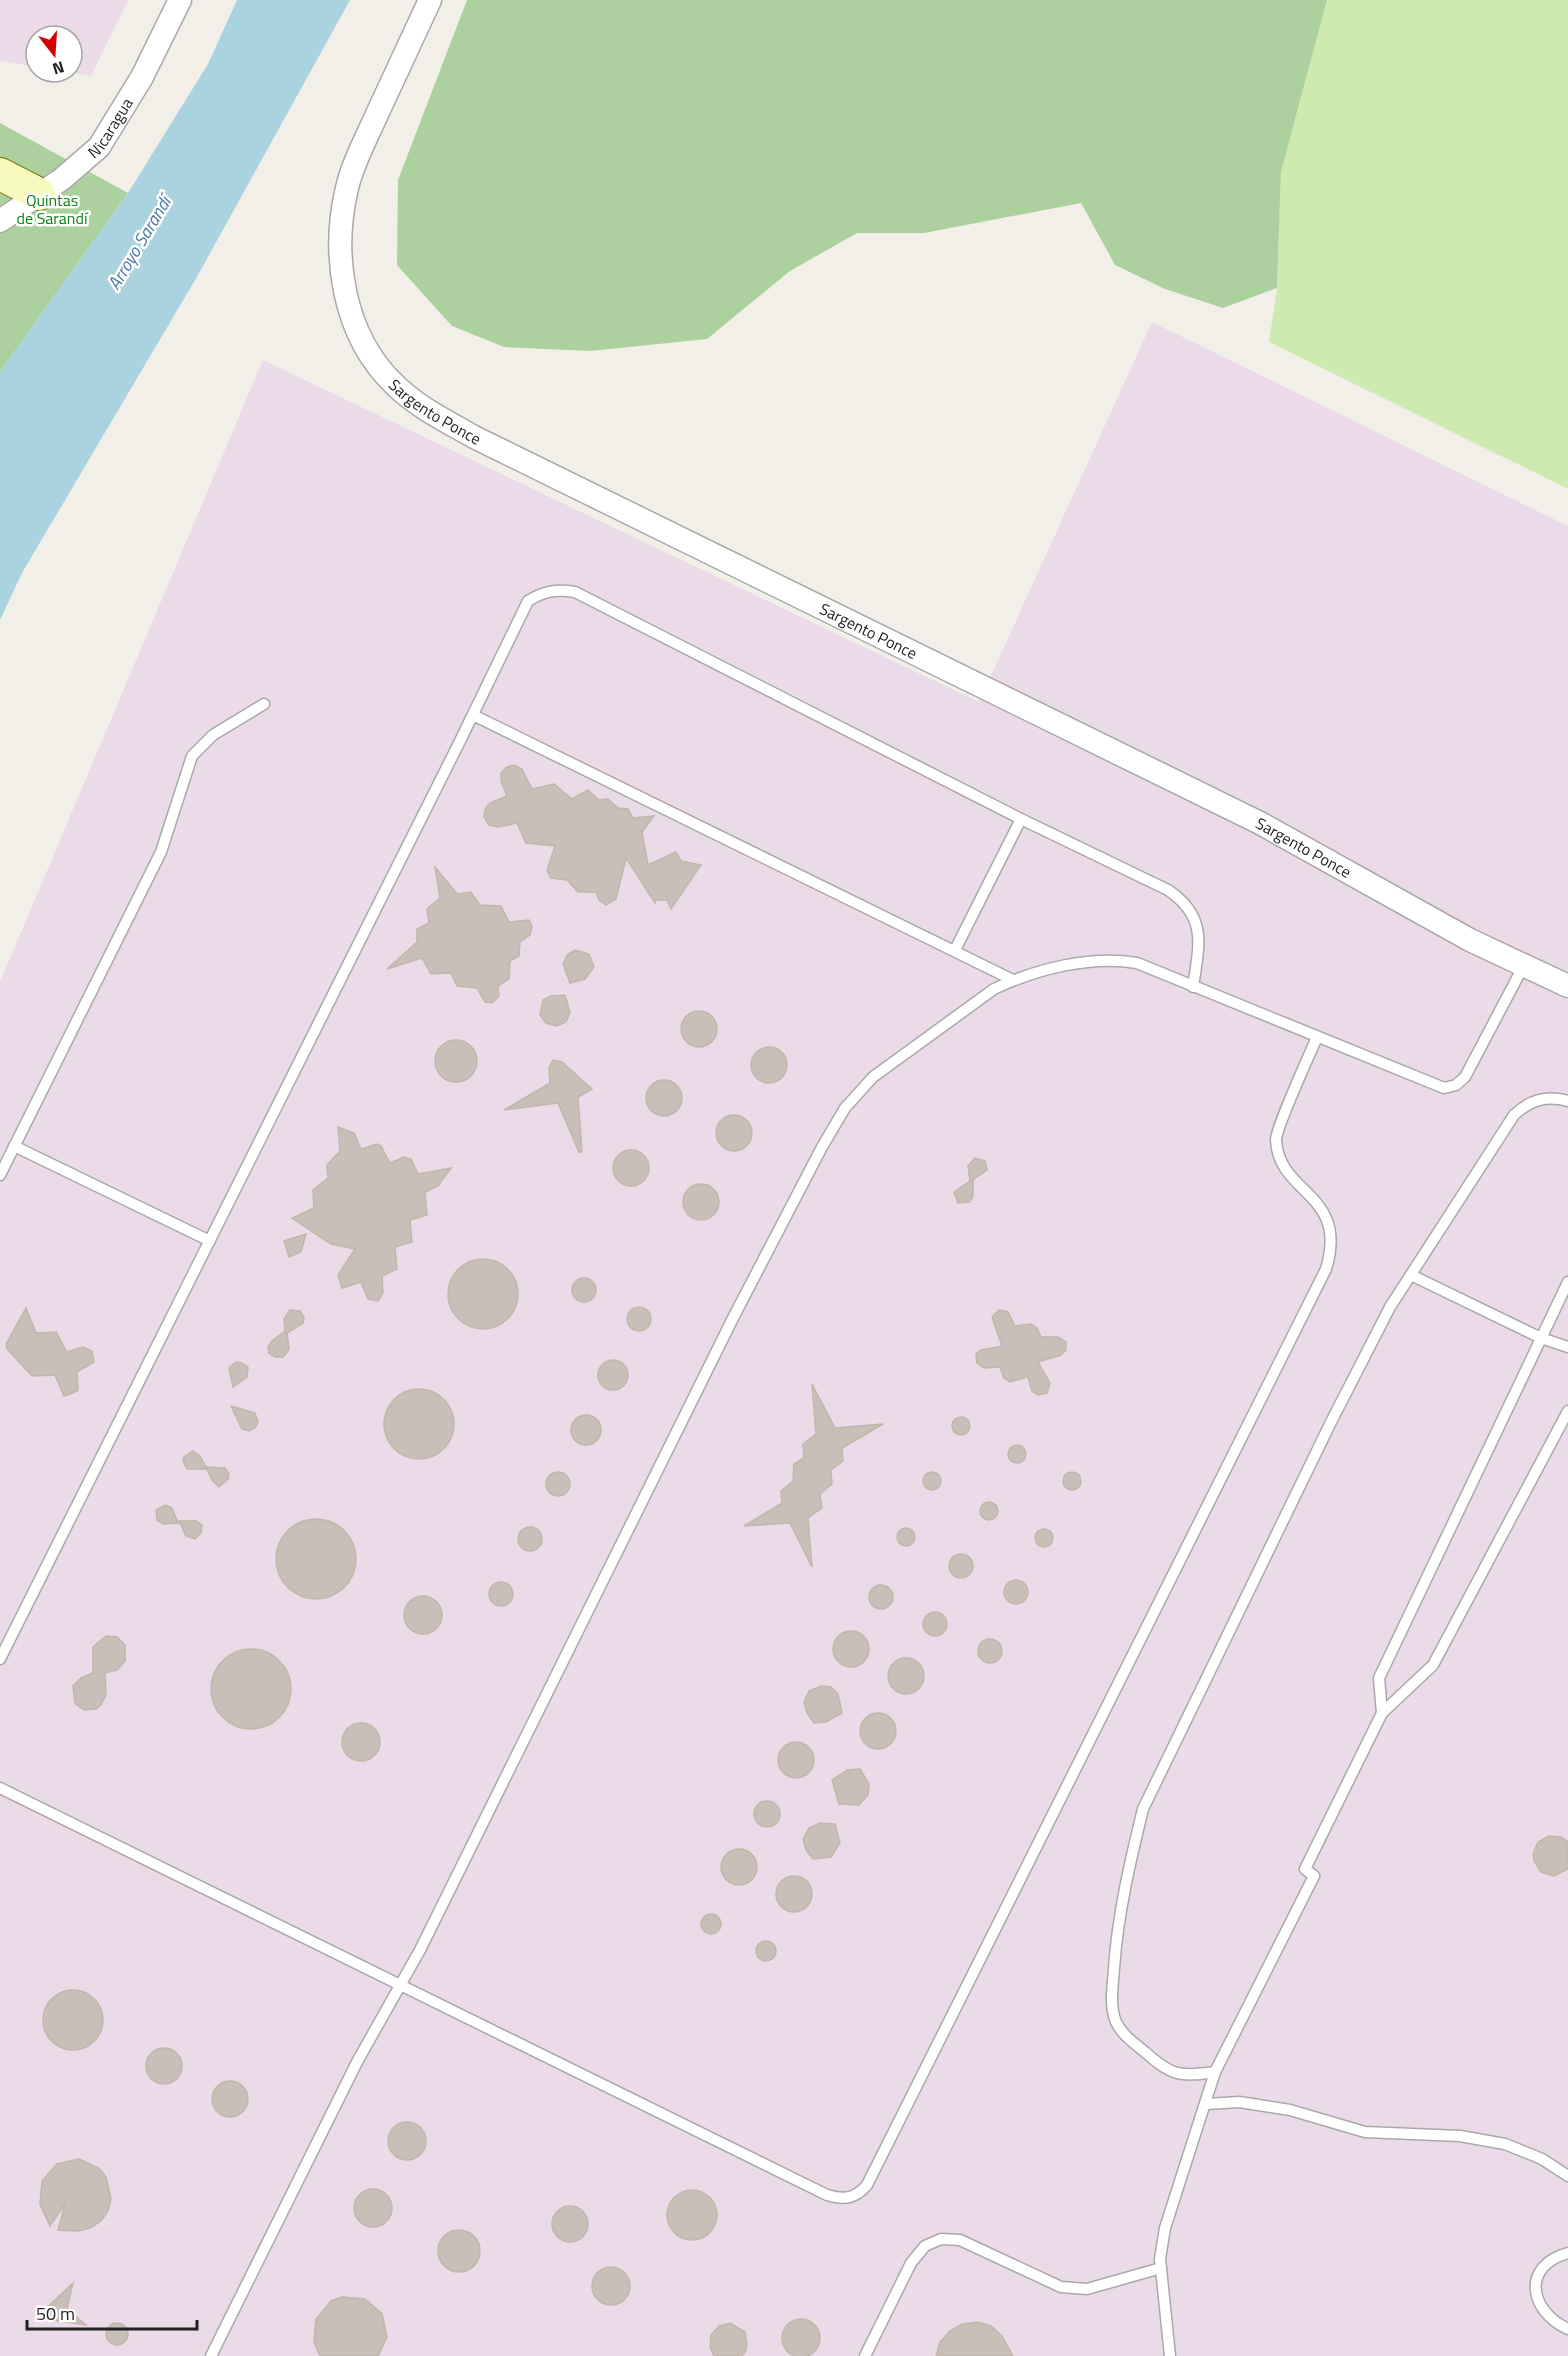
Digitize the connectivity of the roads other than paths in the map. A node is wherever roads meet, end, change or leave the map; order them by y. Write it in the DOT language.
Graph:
graph roads {
  1 [pos="180,0"];
  2 [pos="430,0"];
  3 [pos="0,174"];
  4 [pos="39,194"];
  5 [pos="0,221"];
  6 [pos="264,704"];
  7 [pos="473,715"];
  8 [pos="1020,819"];
  9 [pos="955,950"];
  10 [pos="1524,964"];
  11 [pos="1013,980"];
  12 [pos="1568,986"];
  13 [pos="1193,987"];
  14 [pos="1317,1037"];
  15 [pos="1568,1101"];
  16 [pos="15,1146"];
  17 [pos="0,1175"];
  18 [pos="210,1241"];
  19 [pos="1411,1275"];
  20 [pos="1568,1282"];
  21 [pos="1541,1338"];
  22 [pos="1568,1347"];
  23 [pos="1568,1411"];
  24 [pos="0,1659"];
  25 [pos="1382,1713"];
  26 [pos="0,1788"];
  27 [pos="400,1986"];
  28 [pos="1215,2072"];
  29 [pos="1207,2104"];
  30 [pos="1568,2176"];
  31 [pos="1568,2253"];
  32 [pos="1161,2268"];
  33 [pos="1568,2329"];
  34 [pos="211,2356"];
  35 [pos="865,2356"];
  36 [pos="1170,2356"];
  1 -- 4 [label="street, Nicaragua"];
  2 -- 10 [label="street, Sargento Ponce"];
  3 -- 4 [label="street"];
  4 -- 5 [label="street, Nicaragua"];
  6 -- 16 [label="lane"];
  7 -- 8 [label="lane"];
  7 -- 9 [label="lane"];
  7 -- 18 [label="lane"];
  8 -- 9 [label="lane"];
  8 -- 13 [label="lane"];
  9 -- 11 [label="lane"];
  10 -- 12 [label="street, Sargento Ponce"];
  10 -- 14 [label="lane"];
  11 -- 13 [label="lane"];
  11 -- 27 [label="lane"];
  13 -- 14 [label="lane"];
  14 -- 27 [label="lane"];
  15 -- 19 [label="lane"];
  16 -- 17 [label="lane"];
  16 -- 18 [label="lane"];
  18 -- 24 [label="lane"];
  19 -- 21 [label="lane"];
  19 -- 28 [label="lane"];
  20 -- 21 [label="lane"];
  21 -- 22 [label="lane"];
  21 -- 25 [label="lane"];
  23 -- 25 [label="lane"];
  25 -- 28 [label="lane"];
  26 -- 27 [label="lane"];
  27 -- 34 [label="lane"];
  28 -- 29 [label="lane"];
  29 -- 30 [label="lane"];
  29 -- 32 [label="lane"];
  31 -- 33 [label="lane"];
  32 -- 35 [label="lane"];
  32 -- 36 [label="lane"];
}
